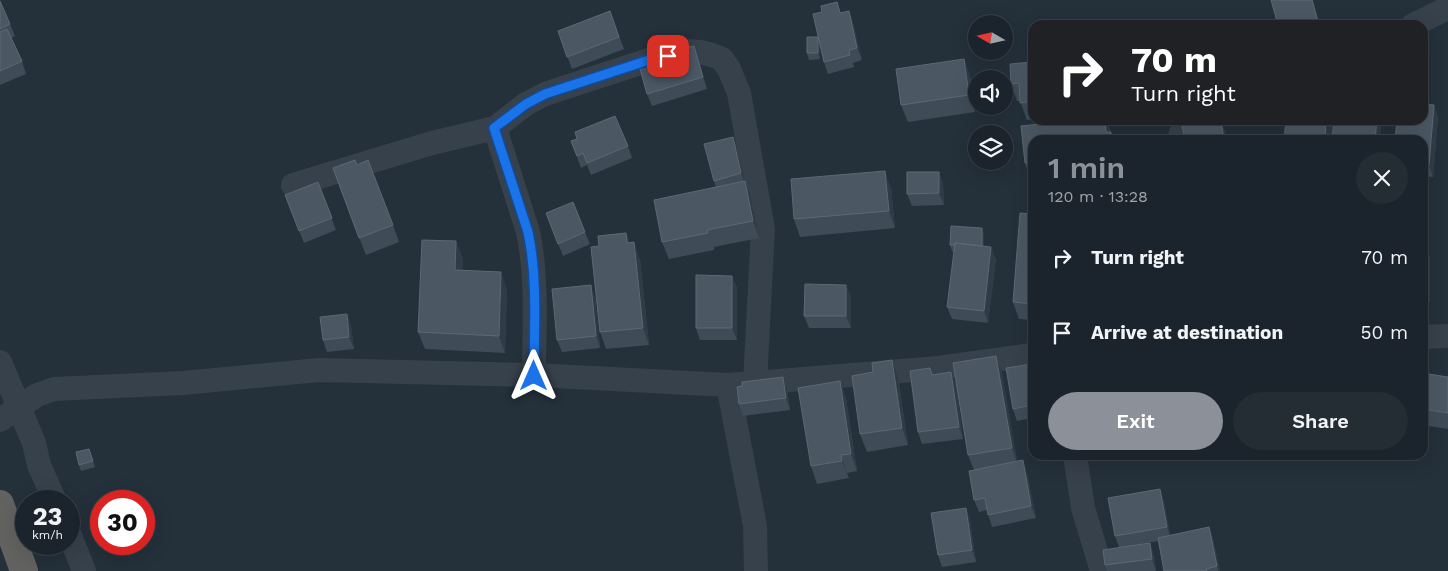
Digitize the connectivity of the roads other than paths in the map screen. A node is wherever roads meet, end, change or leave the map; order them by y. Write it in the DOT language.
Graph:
graph roads {
  1 [pos="1448,8"];
  2 [pos="1423,20"];
  3 [pos="1188,125"];
  4 [pos="494,128"];
  5 [pos="1180,135"];
  6 [pos="293,186"];
  7 [pos="1448,336"];
  8 [pos="1428,337"];
  9 [pos="1028,356"];
  10 [pos="0,362"];
  11 [pos="534,376"];
  12 [pos="755,383"];
  13 [pos="728,385"];
  14 [pos="9,413"];
  15 [pos="1076,460"];
  16 [pos="50,490"];
  17 [pos="0,504"];
  18 [pos="78,555"];
  19 [pos="24,571"];
  20 [pos="84,571"];
  21 [pos="756,571"];
  22 [pos="1102,571"];
  1 -- 2 [label="street"];
  3 -- 5 [label="street"];
  4 -- 6 [label="street"];
  4 -- 11 [label="street"];
  4 -- 12 [label="street"];
  7 -- 8 [label="street"];
  9 -- 12 [label="street"];
  10 -- 14 [label="street"];
  11 -- 13 [label="street"];
  11 -- 14 [label="street"];
  12 -- 13 [label="street"];
  13 -- 21 [label="street"];
  14 -- 16 [label="street"];
  15 -- 22 [label="street"];
  17 -- 19 [label="highway"];
  18 -- 20 [label="street"];
}
